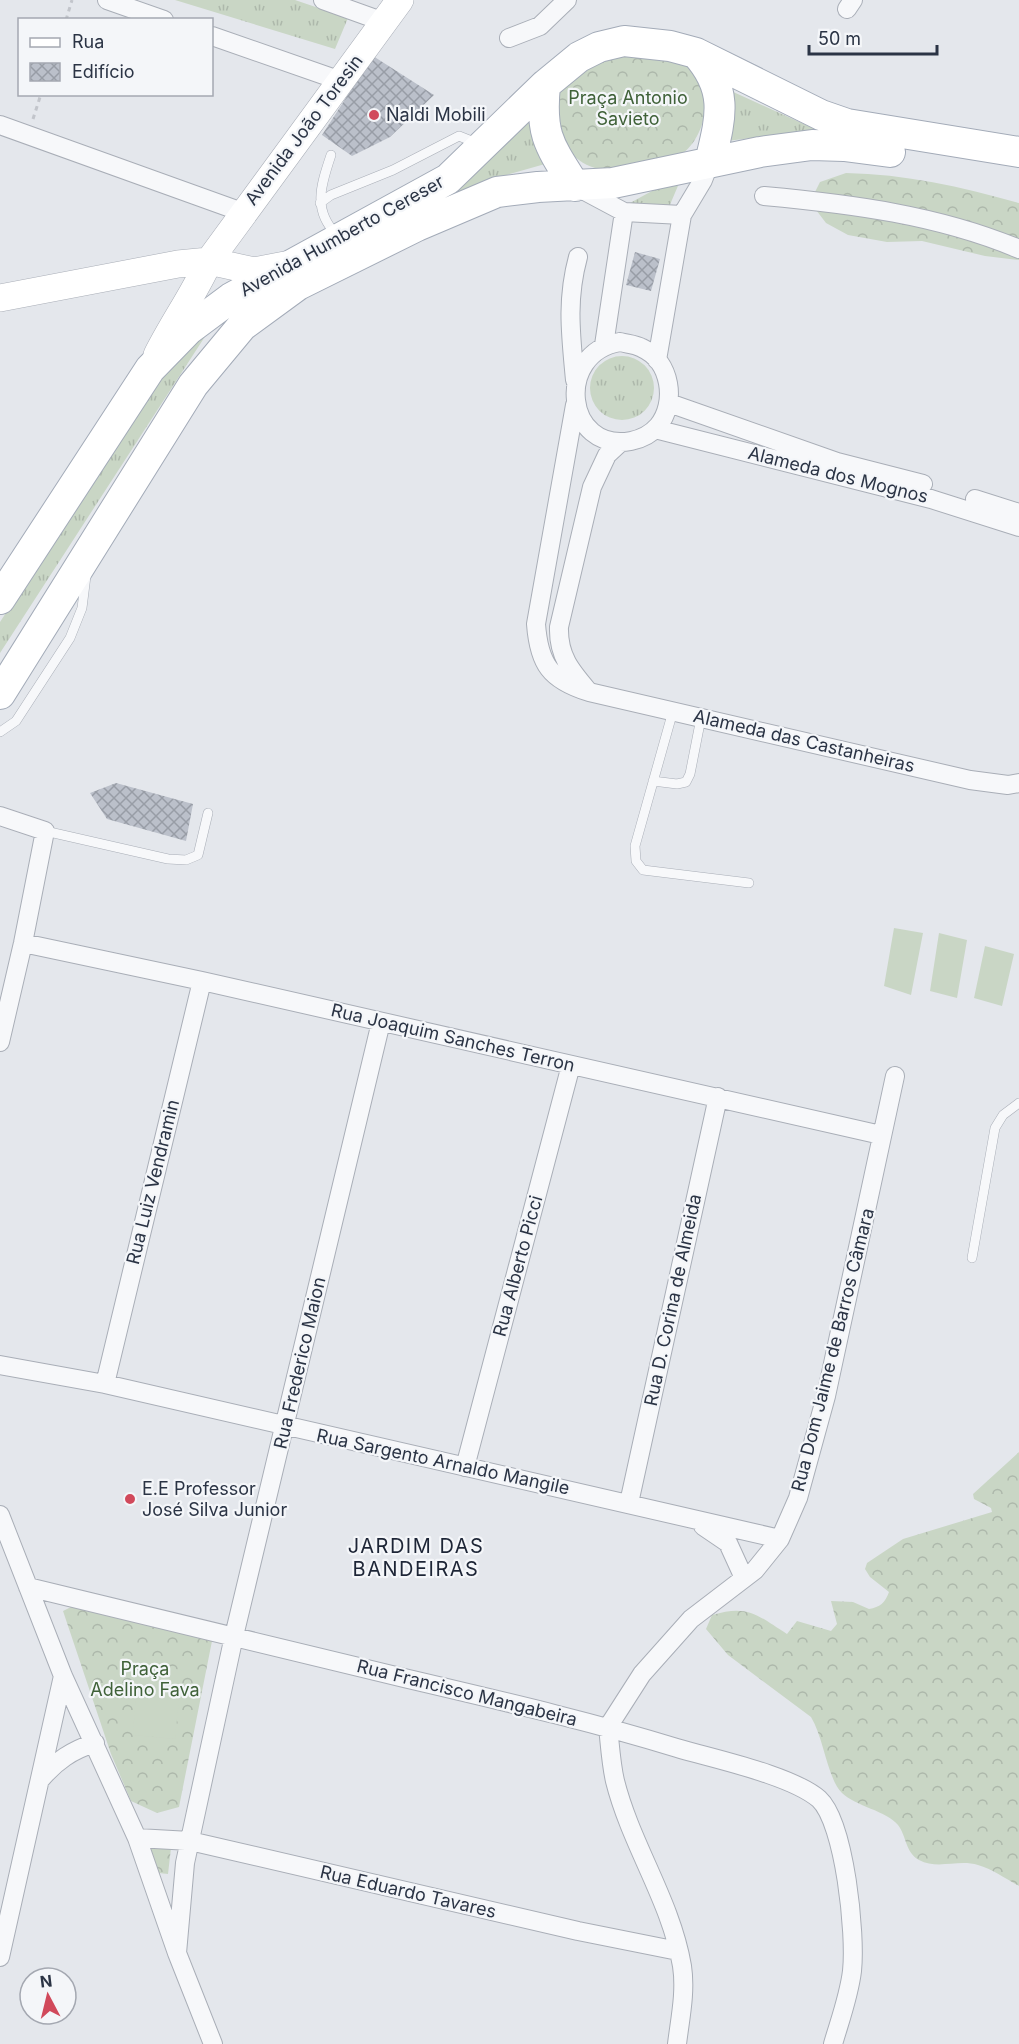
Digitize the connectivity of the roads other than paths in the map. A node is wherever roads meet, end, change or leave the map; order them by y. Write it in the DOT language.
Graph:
graph roads {
  1 [pos="107,0"];
  2 [pos="323,0"];
  3 [pos="400,0"];
  4 [pos="567,0"];
  5 [pos="159,18"];
  6 [pos="384,22"];
  7 [pos="213,36"];
  8 [pos="509,38"];
  9 [pos="696,53"];
  10 [pos="341,81"];
  11 [pos="545,85"];
  12 [pos="0,125"];
  13 [pos="479,152"];
  14 [pos="1019,152"];
  15 [pos="332,155"];
  16 [pos="710,162"];
  17 [pos="1019,173"];
  18 [pos="575,186"];
  19 [pos="764,196"];
  20 [pos="320,203"];
  21 [pos="242,212"];
  22 [pos="624,212"];
  23 [pos="682,215"];
  24 [pos="341,238"];
  25 [pos="1019,249"];
  26 [pos="578,257"];
  27 [pos="209,261"];
  28 [pos="292,264"];
  29 [pos="3,295"];
  30 [pos="603,345"];
  31 [pos="657,360"];
  32 [pos="150,369"];
  33 [pos="576,382"];
  34 [pos="669,403"];
  35 [pos="576,405"];
  36 [pos="656,429"];
  37 [pos="621,442"];
  38 [pos="1019,513"];
  39 [pos="1019,527"];
  40 [pos="88,556"];
  41 [pos="0,599"];
  42 [pos="589,692"];
  43 [pos="0,694"];
  44 [pos="673,711"];
  45 [pos="701,717"];
  46 [pos="0,732"];
  47 [pos="653,781"];
  48 [pos="1019,783"];
  49 [pos="208,813"];
  50 [pos="0,816"];
  51 [pos="45,831"];
  52 [pos="749,883"];
  53 [pos="23,943"];
  54 [pos="202,981"];
  55 [pos="381,1022"];
  56 [pos="0,1042"];
  57 [pos="571,1065"];
  58 [pos="895,1076"];
  59 [pos="718,1097"];
  60 [pos="1019,1103"];
  61 [pos="881,1135"];
  62 [pos="972,1258"];
  63 [pos="0,1365"];
  64 [pos="105,1384"];
  65 [pos="285,1427"];
  66 [pos="465,1467"];
  67 [pos="629,1503"];
  68 [pos="0,1515"];
  69 [pos="691,1519"];
  70 [pos="780,1539"];
  71 [pos="744,1578"];
  72 [pos="28,1587"];
  73 [pos="234,1636"];
  74 [pos="63,1676"];
  75 [pos="608,1727"];
  76 [pos="95,1743"];
  77 [pos="39,1781"];
  78 [pos="137,1838"];
  79 [pos="190,1841"];
  80 [pos="678,1951"];
  81 [pos="177,1953"];
  82 [pos="0,1957"];
  83 [pos="213,2044"];
  84 [pos="677,2044"];
  85 [pos="833,2044"];
  1 -- 5 [label="street"];
  2 -- 6 [label="street"];
  3 -- 6 [label="street, Avenida João Toresin"];
  4 -- 8 [label="street"];
  6 -- 10 [label="street, Avenida João Toresin"];
  7 -- 10 [label="street"];
  9 -- 11 [label="main road, Avenida Humberto Cereser"];
  9 -- 14 [label="main road, Avenida Humberto Cereser"];
  9 -- 16 [label="main road"];
  10 -- 21 [label="street, Avenida João Toresin"];
  11 -- 13 [label="main road, Avenida Humberto Cereser"];
  11 -- 18 [label="main road"];
  12 -- 21 [label="street"];
  13 -- 20 [label="lane"];
  13 -- 24 [label="main road, Avenida Humberto Cereser"];
  15 -- 20 [label="lane"];
  16 -- 17 [label="main road, Avenida Humberto Cereser"];
  16 -- 18 [label="main road, Avenida Humberto Cereser"];
  16 -- 23 [label="street"];
  18 -- 22 [label="street"];
  18 -- 40 [label="main road, Avenida Humberto Cereser"];
  19 -- 25 [label="street"];
  20 -- 24 [label="lane"];
  21 -- 27 [label="street, Avenida João Toresin"];
  22 -- 23 [label="street"];
  22 -- 30 [label="street"];
  23 -- 31 [label="street"];
  24 -- 28 [label="main road, Avenida Humberto Cereser"];
  26 -- 33 [label="street"];
  27 -- 28 [label="street"];
  27 -- 29 [label="street"];
  27 -- 32 [label="street, Avenida João Toresin"];
  28 -- 32 [label="main road, Avenida Humberto Cereser"];
  30 -- 31 [label="street"];
  30 -- 33 [label="street"];
  31 -- 34 [label="street"];
  32 -- 41 [label="main road, Avenida Humberto Cereser"];
  33 -- 35 [label="street"];
  34 -- 36 [label="street"];
  34 -- 38 [label="street, Alameda dos Mognos"];
  35 -- 37 [label="street"];
  35 -- 42 [label="street, Alameda das Castanheiras"];
  36 -- 37 [label="street"];
  36 -- 39 [label="street, Alameda dos Mognos"];
  37 -- 42 [label="street"];
  40 -- 43 [label="main road, Avenida Humberto Cereser"];
  40 -- 46 [label="lane"];
  42 -- 44 [label="street, Alameda das Castanheiras"];
  44 -- 45 [label="street, Alameda das Castanheiras"];
  44 -- 47 [label="lane"];
  45 -- 47 [label="lane"];
  45 -- 48 [label="street, Alameda das Castanheiras"];
  47 -- 52 [label="lane"];
  49 -- 51 [label="lane"];
  50 -- 51 [label="street"];
  51 -- 53 [label="street"];
  53 -- 54 [label="street, Rua Joaquim Sanches Terron"];
  53 -- 56 [label="street"];
  54 -- 55 [label="street, Rua Joaquim Sanches Terron"];
  54 -- 64 [label="street, Rua Luiz Vendramin"];
  55 -- 57 [label="street, Rua Joaquim Sanches Terron"];
  55 -- 65 [label="street, Rua Frederico Maion"];
  57 -- 59 [label="street, Rua Joaquim Sanches Terron"];
  57 -- 66 [label="street, Rua Alberto Picci"];
  58 -- 61 [label="street, Rua Dom Jaime de Barros Câmara"];
  59 -- 61 [label="street, Rua Joaquim Sanches Terron"];
  59 -- 67 [label="street, Rua D. Corina de Almeida"];
  60 -- 62 [label="lane"];
  61 -- 70 [label="street, Rua Dom Jaime de Barros Câmara"];
  63 -- 64 [label="street, Rua Sargento Arnaldo Mangile"];
  64 -- 65 [label="street, Rua Sargento Arnaldo Mangile"];
  65 -- 66 [label="street, Rua Sargento Arnaldo Mangile"];
  65 -- 73 [label="street, Rua Frederico Maion"];
  66 -- 67 [label="street, Rua Sargento Arnaldo Mangile"];
  67 -- 69 [label="street, Rua Sargento Arnaldo Mangile"];
  68 -- 72 [label="street"];
  69 -- 70 [label="street, Rua Sargento Arnaldo Mangile"];
  69 -- 71 [label="street"];
  70 -- 71 [label="street, Rua Dom Jaime de Barros Câmara"];
  71 -- 75 [label="street, Rua Dom Jaime de Barros Câmara"];
  72 -- 73 [label="street, Rua Francisco Mangabeira"];
  72 -- 74 [label="street"];
  73 -- 75 [label="street, Rua Francisco Mangabeira"];
  73 -- 79 [label="street, Rua Frederico Maion"];
  74 -- 76 [label="street"];
  74 -- 77 [label="street"];
  75 -- 80 [label="street"];
  75 -- 85 [label="street, Rua Francisco Mangabeira"];
  76 -- 77 [label="street"];
  76 -- 78 [label="street"];
  77 -- 82 [label="street"];
  78 -- 79 [label="street, Rua Eduardo Tavares"];
  78 -- 81 [label="street"];
  79 -- 80 [label="street, Rua Eduardo Tavares"];
  79 -- 81 [label="street, Rua Frederico Maion"];
  80 -- 84 [label="street"];
  81 -- 83 [label="street"];
}
